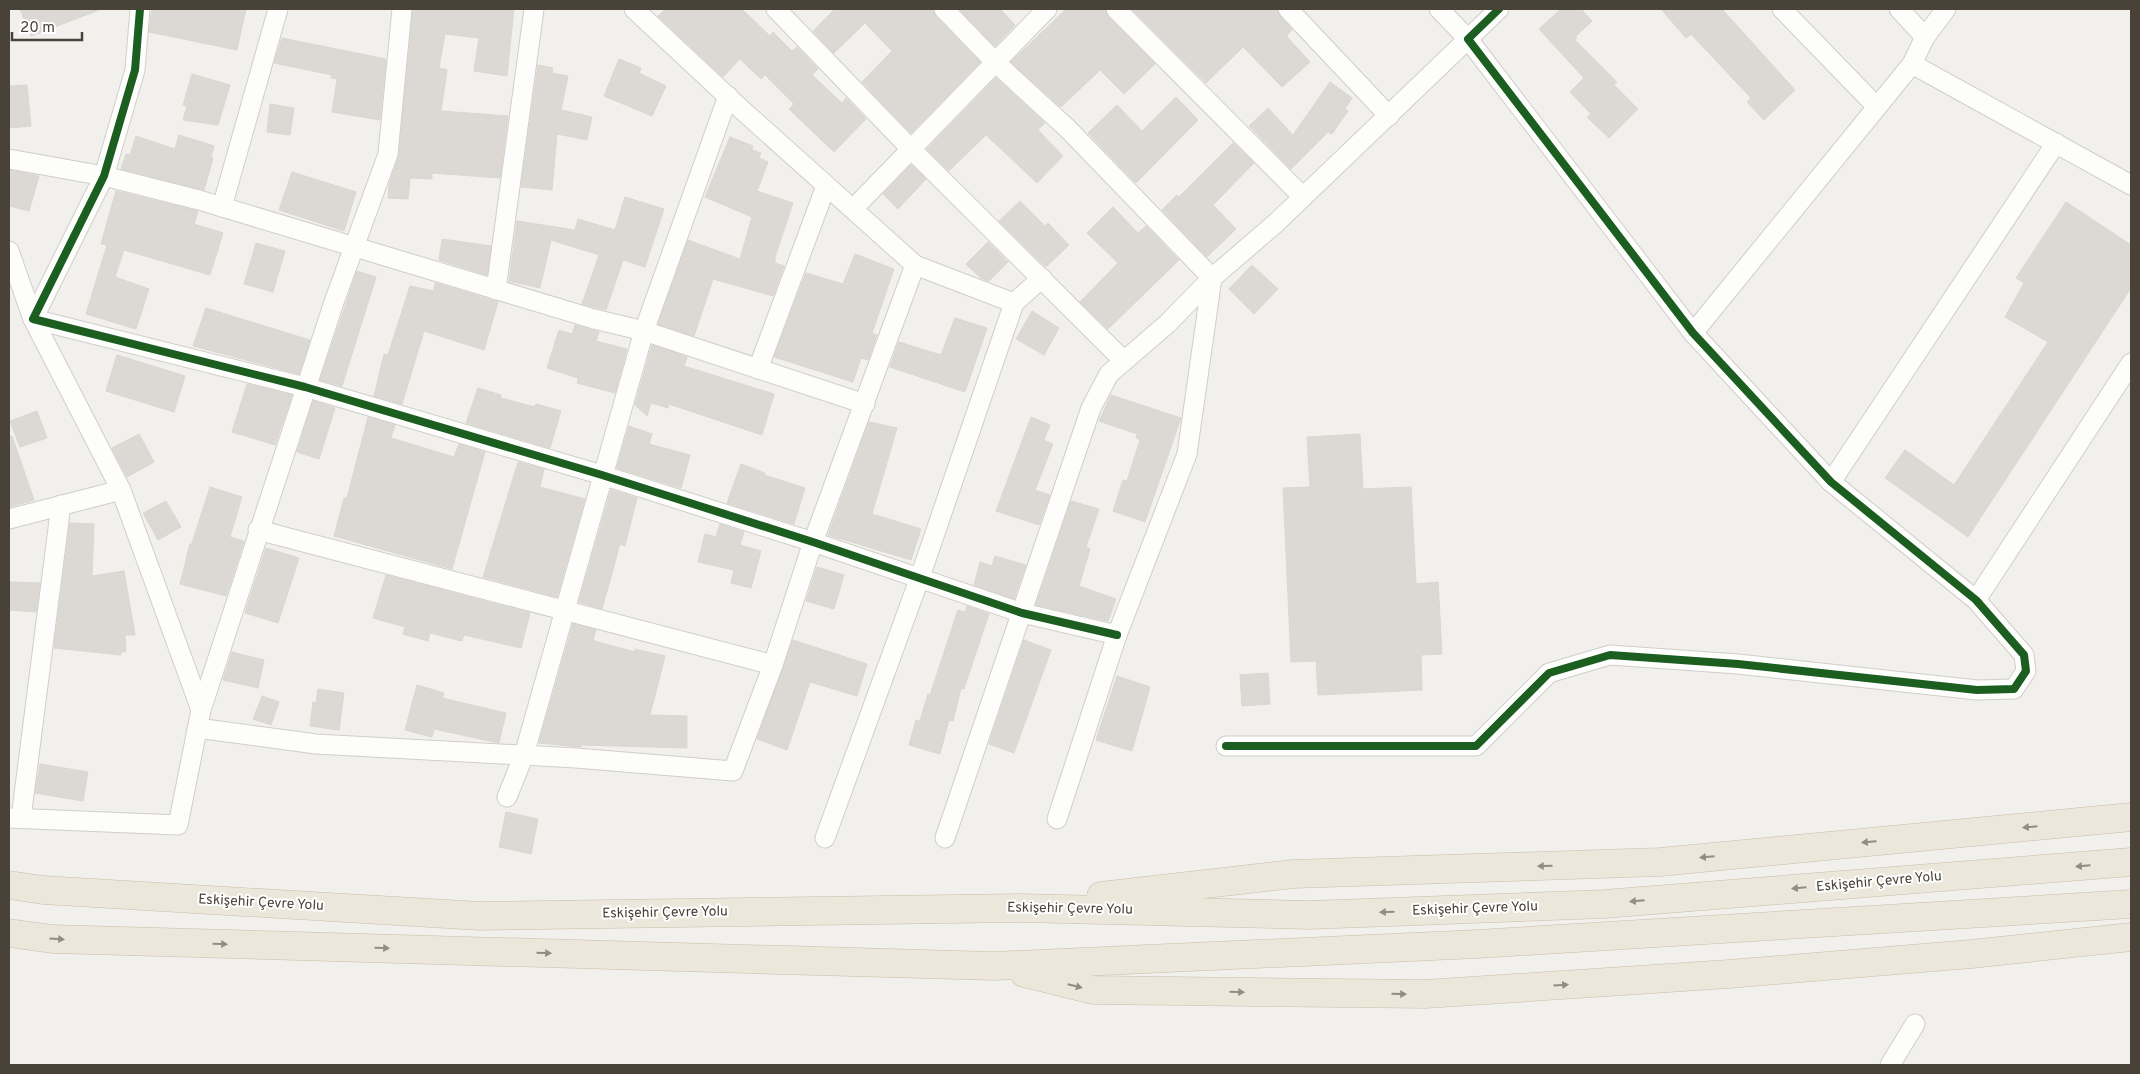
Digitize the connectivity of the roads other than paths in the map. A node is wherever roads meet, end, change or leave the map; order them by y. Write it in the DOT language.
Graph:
graph roads {
  1 [pos="140,9"];
  2 [pos="278,9"];
  3 [pos="402,9"];
  4 [pos="534,9"];
  5 [pos="634,9"];
  6 [pos="776,9"];
  7 [pos="944,9"];
  8 [pos="1047,9"];
  9 [pos="1116,9"];
  10 [pos="1288,9"];
  11 [pos="1439,9"];
  12 [pos="1499,9"];
  13 [pos="1782,9"];
  14 [pos="1899,9"];
  15 [pos="1946,9"];
  16 [pos="1926,37"];
  17 [pos="1468,39"];
  18 [pos="995,62"];
  19 [pos="1912,64"];
  20 [pos="728,96"];
  21 [pos="1876,106"];
  22 [pos="1389,116"];
  23 [pos="2056,143"];
  24 [pos="911,149"];
  25 [pos="9,159"];
  26 [pos="104,176"];
  27 [pos="2131,185"];
  28 [pos="826,186"];
  29 [pos="1303,197"];
  30 [pos="222,207"];
  31 [pos="853,209"];
  32 [pos="354,247"];
  33 [pos="9,251"];
  34 [pos="915,265"];
  35 [pos="1042,278"];
  36 [pos="1212,278"];
  37 [pos="496,290"];
  38 [pos="1014,303"];
  39 [pos="33,319"];
  40 [pos="644,331"];
  41 [pos="1693,333"];
  42 [pos="1124,361"];
  43 [pos="2131,364"];
  44 [pos="758,369"];
  45 [pos="305,387"];
  46 [pos="865,404"];
  47 [pos="602,474"];
  48 [pos="1831,482"];
  49 [pos="121,490"];
  50 [pos="61,506"];
  51 [pos="9,520"];
  52 [pos="258,530"];
  53 [pos="814,542"];
  54 [pos="920,577"];
  55 [pos="1976,600"];
  56 [pos="564,612"];
  57 [pos="1022,613"];
  58 [pos="1117,634"];
  59 [pos="773,665"];
  60 [pos="199,719"];
  61 [pos="1226,746"];
  62 [pos="524,755"];
  63 [pos="507,797"];
  64 [pos="2131,817"];
  65 [pos="15,818"];
  66 [pos="1057,819"];
  67 [pos="824,838"];
  68 [pos="946,838"];
  69 [pos="2131,862"];
  70 [pos="9,885"];
  71 [pos="2131,904"];
  72 [pos="1020,908"];
  73 [pos="9,933"];
  74 [pos="2131,937"];
  75 [pos="993,966"];
  76 [pos="1916,1024"];
  77 [pos="1890,1065"];
  1 -- 26 [label="street"];
  2 -- 30 [label="street"];
  3 -- 32 [label="street"];
  4 -- 37 [label="street"];
  5 -- 20 [label="street"];
  6 -- 24 [label="street"];
  7 -- 18 [label="street"];
  8 -- 18 [label="street"];
  9 -- 29 [label="street"];
  10 -- 22 [label="street"];
  11 -- 17 [label="street"];
  12 -- 17 [label="street"];
  13 -- 21 [label="street"];
  14 -- 16 [label="street"];
  15 -- 16 [label="street"];
  16 -- 19 [label="street"];
  17 -- 22 [label="street"];
  17 -- 41 [label="street"];
  18 -- 24 [label="street"];
  18 -- 36 [label="street"];
  19 -- 21 [label="street"];
  19 -- 23 [label="street"];
  20 -- 28 [label="street"];
  20 -- 40 [label="street"];
  21 -- 41 [label="street"];
  22 -- 29 [label="street"];
  23 -- 27 [label="street"];
  23 -- 48 [label="street"];
  24 -- 31 [label="street"];
  24 -- 35 [label="street"];
  25 -- 26 [label="street"];
  26 -- 30 [label="street"];
  26 -- 39 [label="street"];
  28 -- 31 [label="street"];
  28 -- 44 [label="street"];
  29 -- 36 [label="street"];
  30 -- 32 [label="street"];
  31 -- 34 [label="street"];
  32 -- 37 [label="street"];
  32 -- 45 [label="street"];
  33 -- 39 [label="street"];
  34 -- 38 [label="street"];
  34 -- 46 [label="street"];
  35 -- 38 [label="street"];
  35 -- 42 [label="street"];
  36 -- 42 [label="street"];
  36 -- 58 [label="street"];
  37 -- 40 [label="street"];
  38 -- 54 [label="street"];
  39 -- 45 [label="street"];
  39 -- 49 [label="street"];
  40 -- 44 [label="street"];
  40 -- 47 [label="street"];
  41 -- 48 [label="street"];
  42 -- 57 [label="street"];
  43 -- 55 [label="street"];
  44 -- 46 [label="street"];
  45 -- 47 [label="street"];
  45 -- 52 [label="street"];
  46 -- 53 [label="street"];
  47 -- 53 [label="street"];
  47 -- 56 [label="street"];
  48 -- 55 [label="street"];
  49 -- 50 [label="street"];
  49 -- 60 [label="street"];
  50 -- 51 [label="street"];
  50 -- 65 [label="street"];
  52 -- 56 [label="street"];
  52 -- 60 [label="street"];
  53 -- 54 [label="street"];
  53 -- 59 [label="street"];
  54 -- 57 [label="street"];
  54 -- 67 [label="street"];
  55 -- 61 [label="street"];
  56 -- 59 [label="street"];
  56 -- 62 [label="street"];
  57 -- 58 [label="street"];
  57 -- 68 [label="street"];
  58 -- 66 [label="street"];
  59 -- 62 [label="street"];
  60 -- 62 [label="street"];
  60 -- 65 [label="street"];
  62 -- 63 [label="street"];
  64 -- 72 [label="highway, one-way"];
  69 -- 72 [label="highway, Eskişehir Çevre Yolu, one-way"];
  70 -- 72 [label="highway, Eskişehir Çevre Yolu"];
  71 -- 75 [label="highway"];
  73 -- 75 [label="highway, one-way"];
  75 -- 74 [label="highway, one-way"];
  76 -- 77 [label="street"];
}
